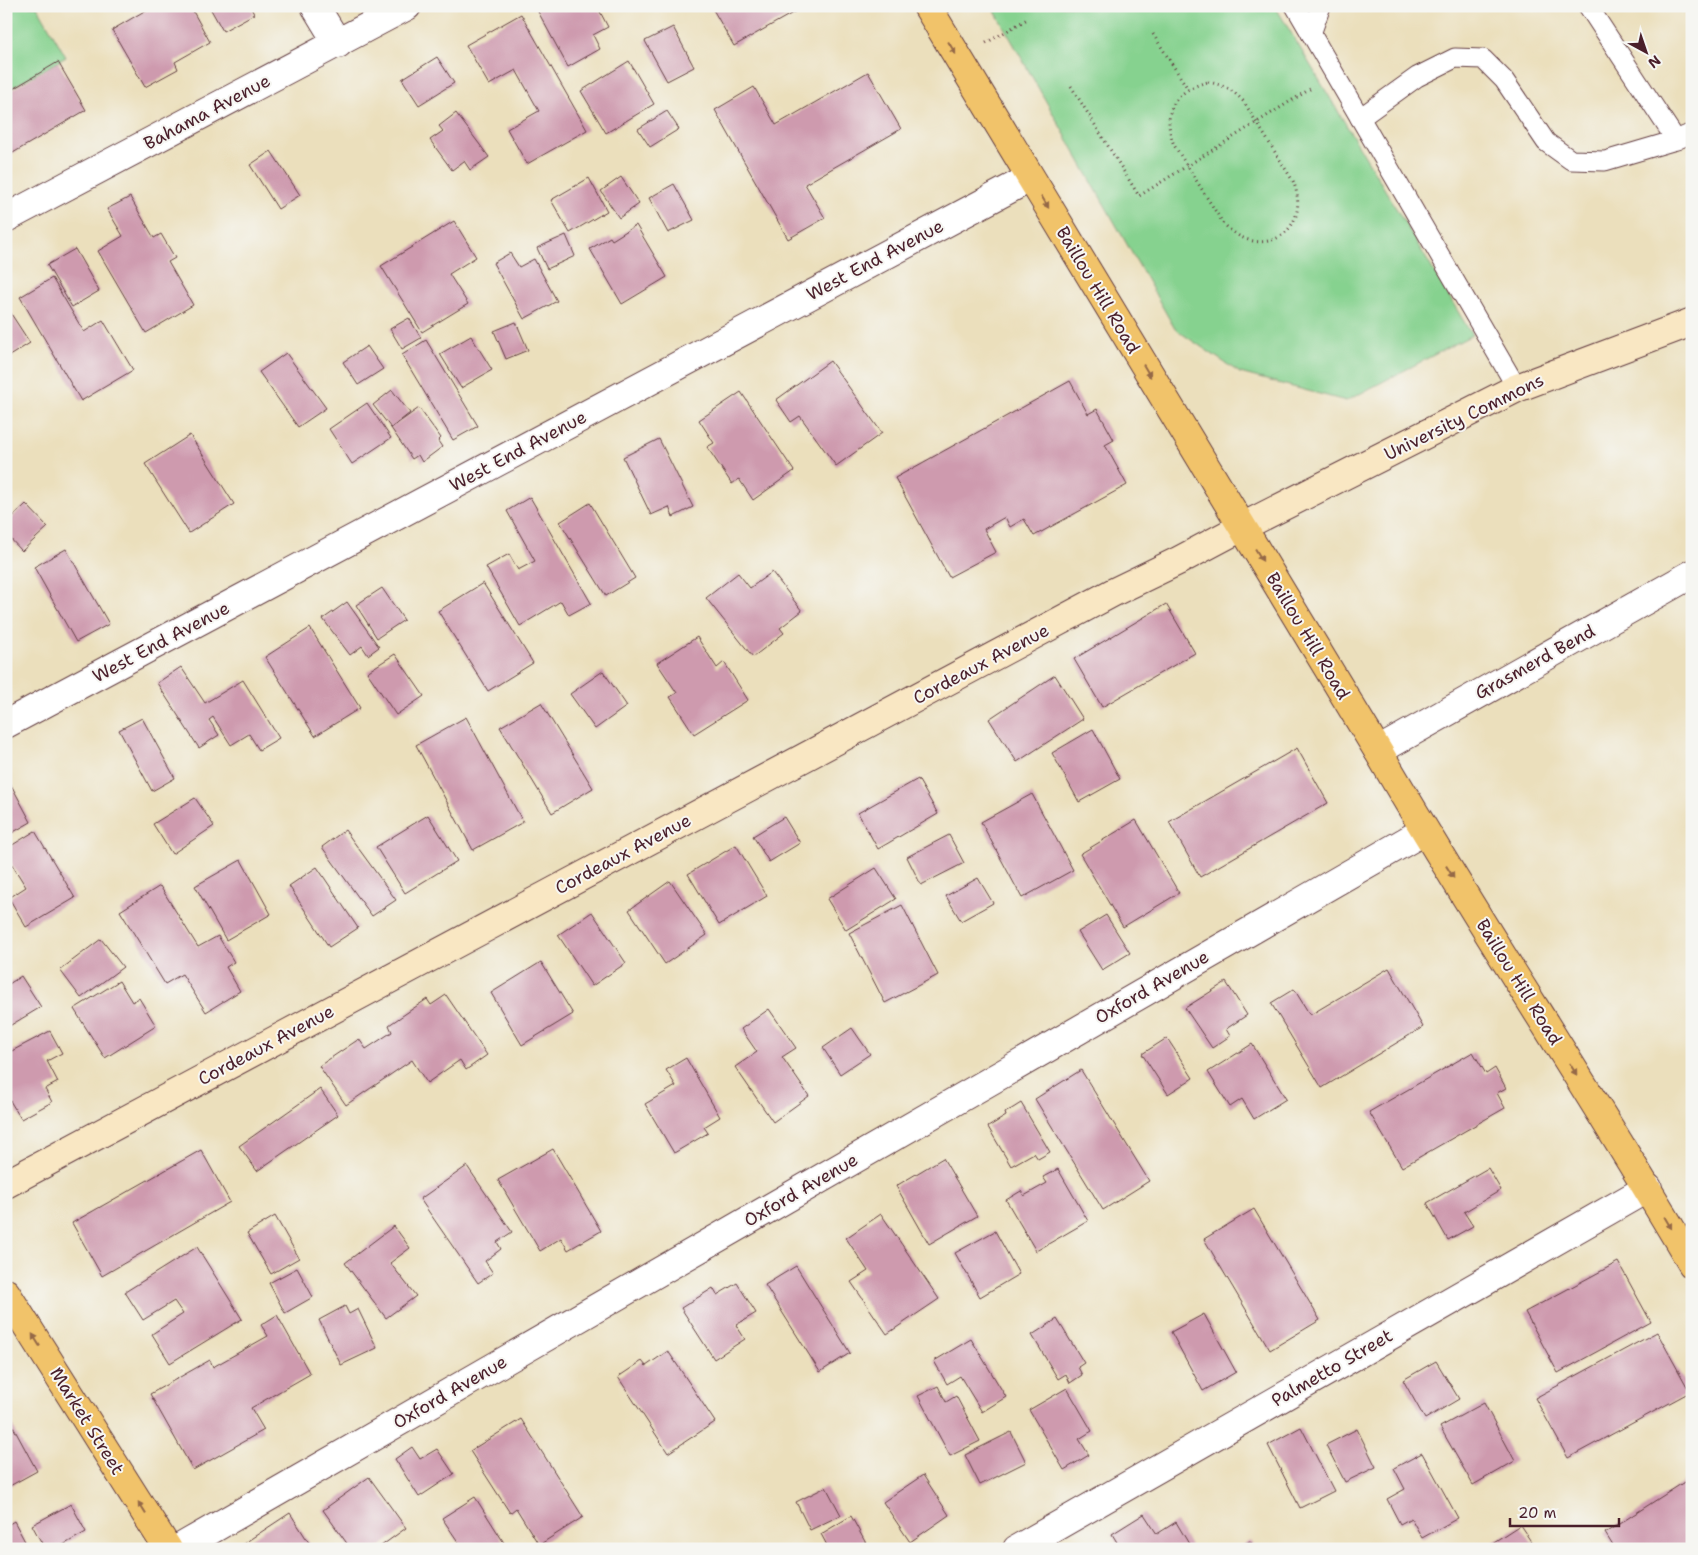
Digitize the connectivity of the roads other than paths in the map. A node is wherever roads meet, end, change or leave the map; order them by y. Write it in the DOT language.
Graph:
graph roads {
  1 [pos="316,6"];
  2 [pos="407,6"];
  3 [pos="927,6"];
  4 [pos="1295,6"];
  5 [pos="1321,6"];
  6 [pos="1588,6"];
  7 [pos="1311,34"];
  8 [pos="338,44"];
  9 [pos="1360,118"];
  10 [pos="1684,137"];
  11 [pos="1030,178"];
  12 [pos="6,218"];
  13 [pos="1692,322"];
  14 [pos="1517,388"];
  15 [pos="1242,527"];
  16 [pos="1692,574"];
  17 [pos="6,724"];
  18 [pos="1378,750"];
  19 [pos="1424,831"];
  20 [pos="6,1184"];
  21 [pos="1648,1188"];
  22 [pos="1692,1264"];
  23 [pos="6,1293"];
  24 [pos="168,1549"];
  25 [pos="178,1549"];
  26 [pos="1016,1549"];
  1 -- 8 [label="street"];
  2 -- 8 [label="street, Bahama Avenue"];
  3 -- 11 [label="main road, Baillou Hill Road, one-way"];
  4 -- 7 [label="lane"];
  5 -- 7 [label="lane"];
  6 -- 10 [label="lane"];
  7 -- 9 [label="lane"];
  8 -- 12 [label="street, Bahama Avenue"];
  9 -- 10 [label="lane"];
  9 -- 14 [label="lane"];
  11 -- 15 [label="main road, Baillou Hill Road, one-way"];
  11 -- 17 [label="street, West End Avenue"];
  13 -- 14 [label="street, University Commons"];
  14 -- 15 [label="street, University Commons"];
  15 -- 18 [label="main road, Baillou Hill Road, one-way"];
  15 -- 20 [label="street, Cordeaux Avenue"];
  16 -- 18 [label="street, Grasmerd Bend"];
  18 -- 19 [label="main road, Baillou Hill Road"];
  19 -- 21 [label="main road, Baillou Hill Road, one-way"];
  19 -- 25 [label="street, Oxford Avenue"];
  21 -- 22 [label="main road, Baillou Hill Road, one-way"];
  21 -- 26 [label="street, Palmetto Street"];
  24 -- 23 [label="main road, Market Street, one-way"];
}
